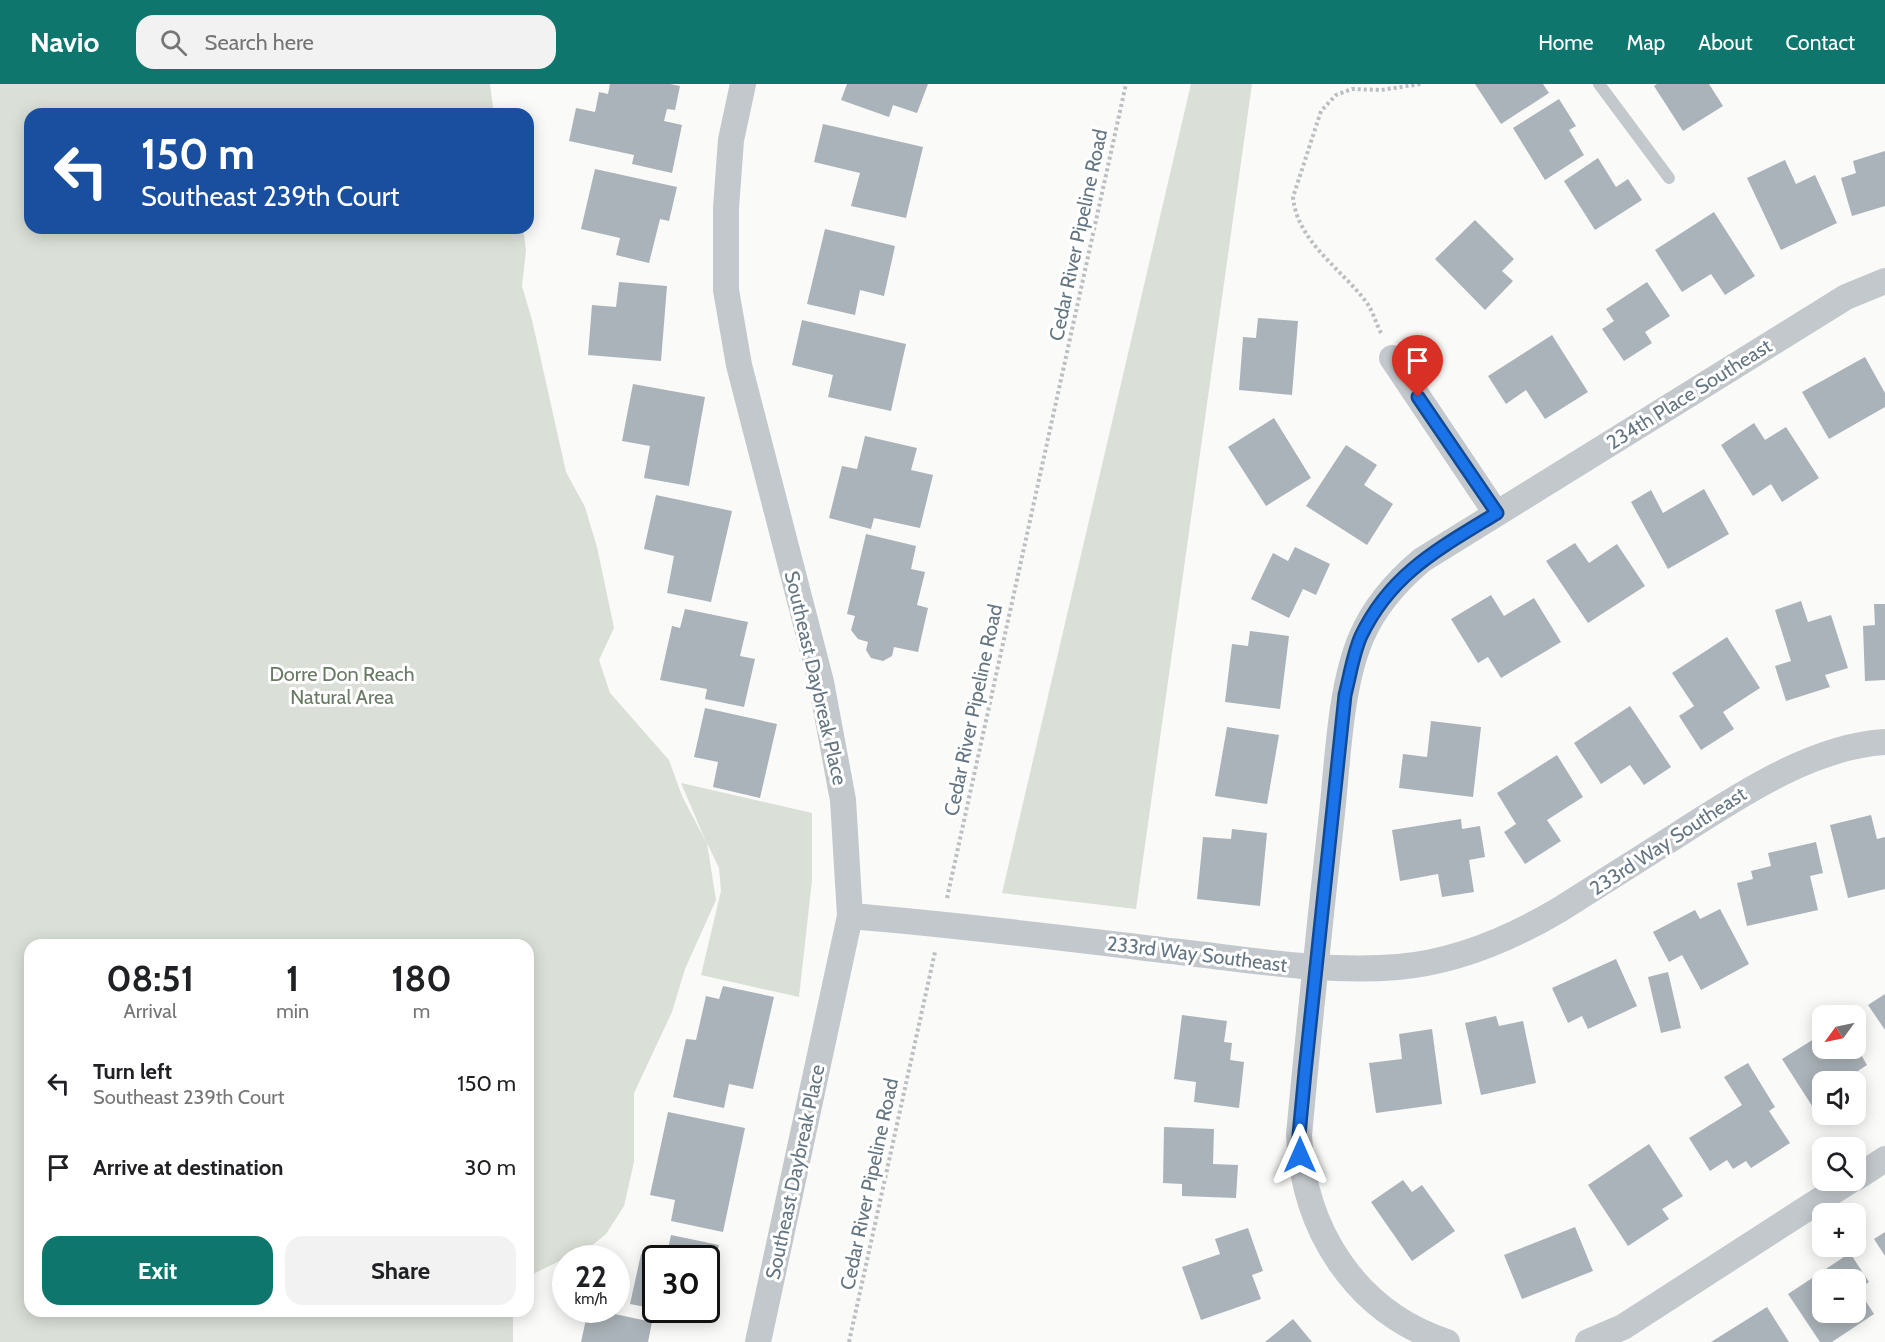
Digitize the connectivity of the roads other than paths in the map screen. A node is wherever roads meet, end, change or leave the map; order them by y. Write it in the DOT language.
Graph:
graph roads {
  1 [pos="743,84"];
  2 [pos="1599,84"];
  3 [pos="1670,178"];
  4 [pos="1885,281"];
  5 [pos="1392,358"];
  6 [pos="1497,513"];
  7 [pos="1885,742"];
  8 [pos="850,916"];
  9 [pos="1315,967"];
  10 [pos="1885,1159"];
  11 [pos="1866,1171"];
  12 [pos="1834,1191"];
  13 [pos="1432,1340"];
  14 [pos="758,1342"];
  15 [pos="1588,1342"];
  1 -- 8 [label="street, Southeast Daybreak Place"];
  2 -- 3 [label="lane"];
  4 -- 6 [label="street, 234th Place Southeast"];
  5 -- 6 [label="street"];
  6 -- 9 [label="street, 234th Place Southeast"];
  7 -- 9 [label="street, 233rd Way Southeast"];
  8 -- 9 [label="street, 233rd Way Southeast"];
  8 -- 14 [label="street, Southeast Daybreak Place"];
  9 -- 13 [label="street, 234th Place Southeast"];
  10 -- 11 [label="street"];
  12 -- 15 [label="street"];
}
